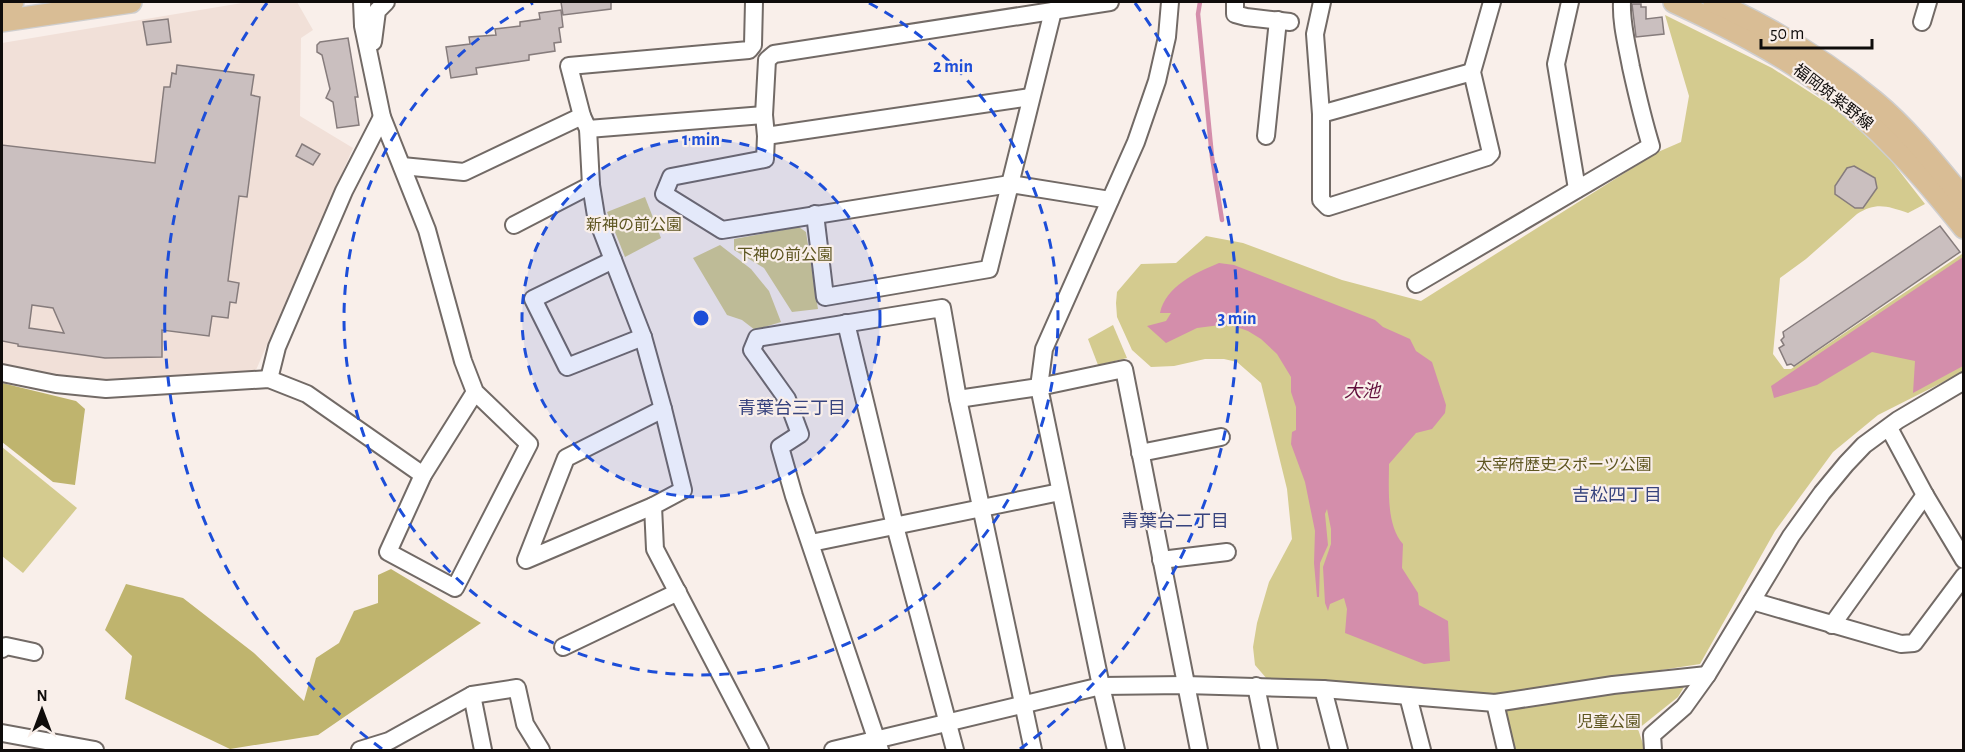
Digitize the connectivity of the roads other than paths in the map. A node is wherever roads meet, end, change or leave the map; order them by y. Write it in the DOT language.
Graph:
graph roads {
  1 [pos="13,2"];
  2 [pos="131,2"];
  3 [pos="361,2"];
  4 [pos="386,2"];
  5 [pos="754,2"];
  6 [pos="1110,2"];
  7 [pos="1170,2"];
  8 [pos="1235,2"];
  9 [pos="1322,2"];
  10 [pos="1492,2"];
  11 [pos="1570,2"];
  12 [pos="1622,2"];
  13 [pos="1674,2"];
  14 [pos="1714,2"];
  15 [pos="1928,2"];
  16 [pos="2,3"];
  17 [pos="1053,11"];
  18 [pos="2,21"];
  19 [pos="1922,22"];
  20 [pos="371,67"];
  21 [pos="1472,72"];
  22 [pos="1031,97"];
  23 [pos="1321,114"];
  24 [pos="764,115"];
  25 [pos="382,117"];
  26 [pos="585,123"];
  27 [pos="766,136"];
  28 [pos="1266,136"];
  29 [pos="402,166"];
  30 [pos="1011,184"];
  31 [pos="591,185"];
  32 [pos="1577,189"];
  33 [pos="1964,199"];
  34 [pos="1110,200"];
  35 [pos="814,214"];
  36 [pos="514,225"];
  37 [pos="1964,228"];
  38 [pos="613,260"];
  39 [pos="1416,284"];
  40 [pos="846,323"];
  41 [pos="643,337"];
  42 [pos="2,373"];
  43 [pos="269,379"];
  44 [pos="1964,381"];
  45 [pos="1039,387"];
  46 [pos="475,392"];
  47 [pos="958,399"];
  48 [pos="663,409"];
  49 [pos="1889,428"];
  50 [pos="1221,436"];
  51 [pos="1140,453"];
  52 [pos="423,475"];
  53 [pos="1060,492"];
  54 [pos="1925,495"];
  55 [pos="653,506"];
  56 [pos="981,508"];
  57 [pos="895,526"];
  58 [pos="811,543"];
  59 [pos="1227,552"];
  60 [pos="1161,560"];
  61 [pos="1964,560"];
  62 [pos="1964,576"];
  63 [pos="678,591"];
  64 [pos="1752,601"];
  65 [pos="1832,625"];
  66 [pos="563,647"];
  67 [pos="2,649"];
  68 [pos="34,652"];
  69 [pos="1707,675"];
  70 [pos="1185,685"];
  71 [pos="1101,686"];
  72 [pos="1256,686"];
  73 [pos="1323,689"];
  74 [pos="472,696"];
  75 [pos="1408,696"];
  76 [pos="1495,703"];
  77 [pos="1023,705"];
  78 [pos="948,723"];
  79 [pos="2,733"];
  80 [pos="36,745"];
  81 [pos="879,745"];
  82 [pos="390,746"];
  83 [pos="95,750"];
  84 [pos="360,750"];
  85 [pos="483,750"];
  86 [pos="541,750"];
  87 [pos="760,750"];
  88 [pos="833,750"];
  89 [pos="955,750"];
  90 [pos="1033,750"];
  91 [pos="1116,750"];
  92 [pos="1199,750"];
  93 [pos="1269,750"];
  94 [pos="1339,750"];
  95 [pos="1422,750"];
  96 [pos="1506,750"];
  97 [pos="1653,750"];
  1 -- 16 [label="main road"];
  2 -- 18 [label="main road"];
  3 -- 20 [label="street"];
  4 -- 20 [label="street"];
  5 -- 26 [label="street"];
  6 -- 17 [label="street"];
  7 -- 34 [label="street"];
  8 -- 28 [label="street"];
  9 -- 23 [label="street"];
  10 -- 21 [label="street"];
  11 -- 32 [label="street"];
  12 -- 32 [label="street"];
  13 -- 37 [label="main road, 福岡筑紫野線"];
  14 -- 33 [label="main road, 福岡筑紫野線"];
  15 -- 19 [label="street"];
  17 -- 22 [label="street"];
  17 -- 24 [label="street"];
  20 -- 25 [label="street"];
  21 -- 23 [label="street"];
  21 -- 23 [label="street"];
  22 -- 27 [label="street"];
  22 -- 30 [label="street"];
  24 -- 26 [label="street"];
  24 -- 27 [label="street"];
  25 -- 29 [label="street"];
  25 -- 43 [label="street"];
  26 -- 29 [label="street"];
  26 -- 31 [label="street"];
  27 -- 35 [label="street"];
  29 -- 46 [label="street"];
  30 -- 34 [label="street"];
  30 -- 35 [label="street"];
  30 -- 35 [label="street"];
  31 -- 36 [label="street"];
  31 -- 38 [label="street"];
  32 -- 39 [label="street"];
  34 -- 45 [label="street"];
  38 -- 41 [label="street"];
  38 -- 41 [label="street"];
  40 -- 47 [label="street"];
  40 -- 57 [label="street"];
  40 -- 58 [label="street"];
  41 -- 48 [label="street"];
  42 -- 43 [label="street"];
  43 -- 52 [label="street"];
  44 -- 49 [label="street"];
  45 -- 47 [label="street"];
  45 -- 51 [label="street"];
  45 -- 53 [label="street"];
  46 -- 52 [label="street"];
  46 -- 52 [label="street"];
  47 -- 56 [label="street"];
  48 -- 55 [label="street"];
  48 -- 55 [label="street"];
  49 -- 54 [label="street"];
  49 -- 64 [label="street"];
  50 -- 51 [label="street"];
  51 -- 60 [label="street"];
  53 -- 56 [label="street"];
  53 -- 71 [label="street"];
  54 -- 61 [label="street"];
  54 -- 65 [label="street"];
  55 -- 63 [label="street"];
  56 -- 57 [label="street"];
  56 -- 77 [label="street"];
  57 -- 58 [label="street"];
  57 -- 78 [label="street"];
  58 -- 81 [label="street"];
  59 -- 60 [label="street"];
  60 -- 70 [label="street"];
  62 -- 65 [label="street"];
  63 -- 66 [label="street"];
  63 -- 87 [label="street"];
  64 -- 65 [label="street"];
  64 -- 69 [label="street"];
  67 -- 68 [label="street"];
  69 -- 76 [label="street"];
  69 -- 97 [label="street"];
  70 -- 71 [label="street"];
  70 -- 72 [label="street"];
  70 -- 92 [label="street"];
  71 -- 77 [label="street"];
  71 -- 91 [label="street"];
  72 -- 73 [label="street"];
  72 -- 93 [label="street"];
  73 -- 75 [label="street"];
  73 -- 94 [label="street"];
  74 -- 82 [label="street"];
  74 -- 85 [label="street"];
  74 -- 86 [label="street"];
  75 -- 76 [label="street"];
  75 -- 95 [label="street"];
  76 -- 96 [label="street"];
  77 -- 78 [label="street"];
  77 -- 90 [label="street"];
  78 -- 81 [label="street"];
  78 -- 89 [label="street"];
  79 -- 80 [label="street"];
  80 -- 83 [label="street"];
  81 -- 88 [label="street"];
  82 -- 84 [label="street"];
}
